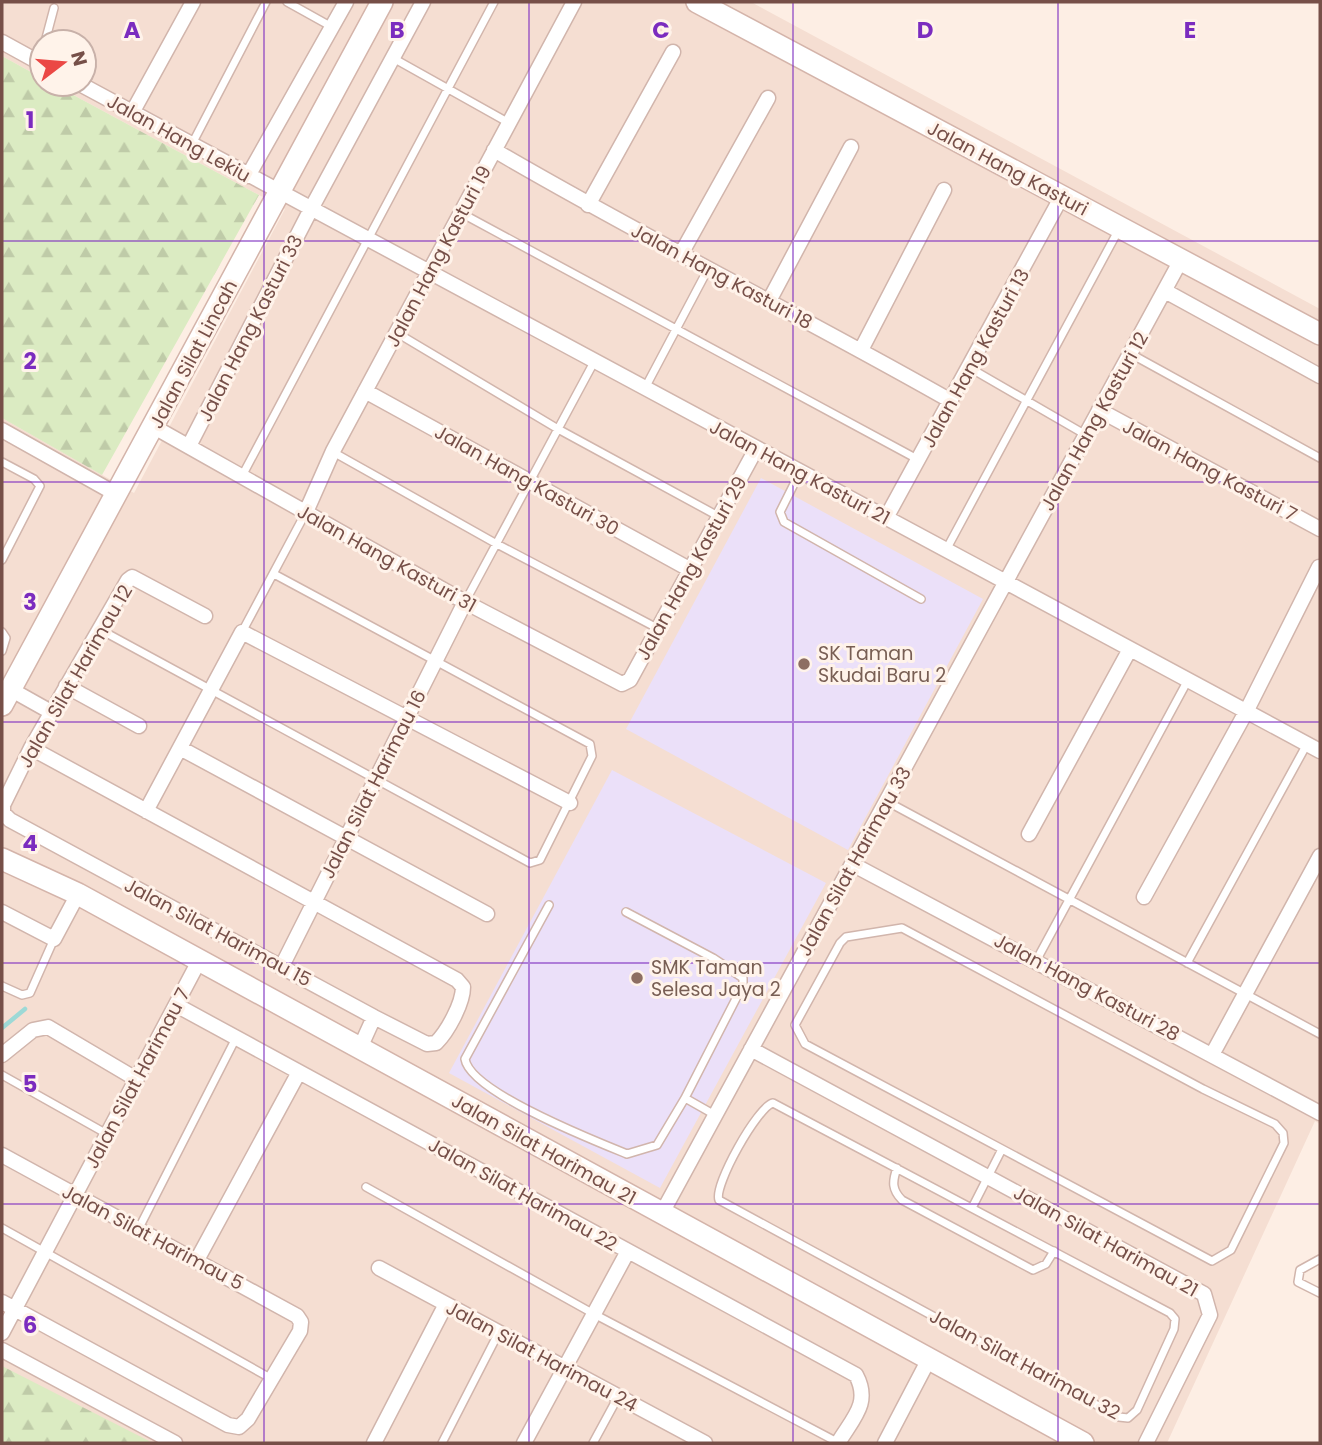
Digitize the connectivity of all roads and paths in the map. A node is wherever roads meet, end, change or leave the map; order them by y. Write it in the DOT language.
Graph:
graph roads {
  1 [pos="193,2"];
  2 [pos="266,2"];
  3 [pos="287,2"];
  4 [pos="346,2"];
  5 [pos="382,2"];
  6 [pos="423,2"];
  7 [pos="494,2"];
  8 [pos="574,2"];
  9 [pos="697,2"];
  10 [pos="54,8"];
  11 [pos="332,27"];
  12 [pos="49,28"];
  13 [pos="2,42"];
  14 [pos="673,52"];
  15 [pos="28,53"];
  16 [pos="393,58"];
  17 [pos="449,88"];
  18 [pos="98,94"];
  19 [pos="768,98"];
  20 [pos="132,113"];
  21 [pos="509,123"];
  22 [pos="192,145"];
  23 [pos="851,147"];
  24 [pos="494,150"];
  25 [pos="248,176"];
  26 [pos="944,190"];
  27 [pos="279,192"];
  28 [pos="1062,197"];
  29 [pos="588,205"];
  30 [pos="311,209"];
  31 [pos="460,213"];
  32 [pos="1120,227"];
  33 [pos="366,239"];
  34 [pos="681,254"];
  35 [pos="1181,260"];
  36 [pos="709,268"];
  37 [pos="429,273"];
  38 [pos="1165,291"];
  39 [pos="769,301"];
  40 [pos="677,328"];
  41 [pos="397,332"];
  42 [pos="1320,334"];
  43 [pos="861,350"];
  44 [pos="1130,354"];
  45 [pos="594,362"];
  46 [pos="970,368"];
  47 [pos="1320,376"];
  48 [pos="645,389"];
  49 [pos="365,391"];
  50 [pos="1026,400"];
  51 [pos="951,401"];
  52 [pos="1100,410"];
  53 [pos="154,427"];
  54 [pos="558,429"];
  55 [pos="2,430"];
  56 [pos="1086,435"];
  57 [pos="189,446"];
  58 [pos="756,449"];
  59 [pos="333,451"];
  60 [pos="1320,458"];
  61 [pos="919,460"];
  62 [pos="2,462"];
  63 [pos="800,472"];
  64 [pos="242,477"];
  65 [pos="529,482"];
  66 [pos="116,495"];
  67 [pos="306,512"];
  68 [pos="718,516"];
  69 [pos="886,518"];
  70 [pos="1320,529"];
  71 [pos="495,543"];
  72 [pos="945,550"];
  73 [pos="2,560"];
  74 [pos="1319,567"];
  75 [pos="689,569"];
  76 [pos="274,574"];
  77 [pos="1006,582"];
  78 [pos="921,600"];
  79 [pos="465,602"];
  80 [pos="205,616"];
  81 [pos="657,628"];
  82 [pos="99,629"];
  83 [pos="2,632"];
  84 [pos="242,632"];
  85 [pos="1130,649"];
  86 [pos="2,651"];
  87 [pos="434,660"];
  88 [pos="1188,680"];
  89 [pos="622,684"];
  90 [pos="66,686"];
  91 [pos="211,690"];
  92 [pos="6,697"];
  93 [pos="51,712"];
  94 [pos="1246,712"];
  95 [pos="407,718"];
  96 [pos="139,726"];
  97 [pos="1307,744"];
  98 [pos="32,748"];
  99 [pos="180,748"];
  100 [pos="1320,751"];
  101 [pos="375,779"];
  102 [pos="886,801"];
  103 [pos="570,803"];
  104 [pos="146,811"];
  105 [pos="4,813"];
  106 [pos="1029,834"];
  107 [pos="346,837"];
  108 [pos="1320,856"];
  109 [pos="2,859"];
  110 [pos="852,864"];
  111 [pos="78,894"];
  112 [pos="1144,897"];
  113 [pos="1070,900"];
  114 [pos="313,904"];
  115 [pos="550,905"];
  116 [pos="2,912"];
  117 [pos="626,912"];
  118 [pos="487,915"];
  119 [pos="54,939"];
  120 [pos="199,961"];
  121 [pos="1036,961"];
  122 [pos="1187,963"];
  123 [pos="282,966"];
  124 [pos="2,986"];
  125 [pos="1245,994"];
  126 [pos="176,1005"];
  127 [pos="374,1017"];
  128 [pos="1320,1034"];
  129 [pos="236,1038"];
  130 [pos="360,1048"];
  131 [pos="751,1049"];
  132 [pos="1213,1054"];
  133 [pos="2,1055"];
  134 [pos="299,1072"];
  135 [pos="2,1074"];
  136 [pos="136,1079"];
  137 [pos="685,1098"];
  138 [pos="1320,1113"];
  139 [pos="715,1115"];
  140 [pos="107,1134"];
  141 [pos="1001,1151"];
  142 [pos="2,1155"];
  143 [pos="897,1168"];
  144 [pos="988,1176"];
  145 [pos="366,1187"];
  146 [pos="75,1195"];
  147 [pos="972,1208"];
  148 [pos="662,1213"];
  149 [pos="2,1228"];
  150 [pos="139,1228"];
  151 [pos="628,1251"];
  152 [pos="1054,1251"];
  153 [pos="44,1252"];
  154 [pos="1320,1259"];
  155 [pos="197,1260"];
  156 [pos="379,1268"];
  157 [pos="1320,1293"];
  158 [pos="446,1304"];
  159 [pos="8,1306"];
  160 [pos="594,1314"];
  161 [pos="499,1332"];
  162 [pos="2,1333"];
  163 [pos="2,1350"];
  164 [pos="929,1359"];
  165 [pos="565,1368"];
  166 [pos="272,1379"];
  167 [pos="618,1397"];
  168 [pos="679,1437"];
  169 [pos="176,1443"];
  170 [pos="374,1443"];
  171 [pos="442,1443"];
  172 [pos="524,1443"];
  173 [pos="593,1443"];
  174 [pos="705,1443"];
  175 [pos="839,1443"];
  176 [pos="885,1443"];
  177 [pos="1083,1443"];
  178 [pos="1146,1443"];
  1 -- 20 [label="street"];
  2 -- 22 [label="lane"];
  3 -- 11 [label="lane"];
  4 -- 11 [label="street"];
  5 -- 27 [label="street, Jalan Silat Lincah"];
  6 -- 16 [label="street, Jalan Hang Kasturi 33"];
  7 -- 17 [label="lane"];
  8 -- 21 [label="street, Jalan Hang Kasturi 19"];
  9 -- 28 [label="street, Jalan Hang Kasturi"];
  10 -- 12 [label="lane"];
  11 -- 25 [label="street"];
  13 -- 15 [label="street"];
  14 -- 29 [label="street"];
  16 -- 17 [label="lane"];
  16 -- 30 [label="street, Jalan Hang Kasturi 33"];
  17 -- 21 [label="lane"];
  17 -- 33 [label="lane"];
  18 -- 20 [label="street, Jalan Hang Lekiu"];
  19 -- 34 [label="street"];
  20 -- 22 [label="street, Jalan Hang Lekiu"];
  21 -- 24 [label="street, Jalan Hang Kasturi 19"];
  22 -- 25 [label="street, Jalan Hang Lekiu"];
  23 -- 39 [label="street"];
  24 -- 29 [label="street, Jalan Hang Kasturi 18"];
  24 -- 31 [label="street, Jalan Hang Kasturi 19"];
  25 -- 27 [label="street, Jalan Hang Lekiu"];
  26 -- 43 [label="street"];
  27 -- 30 [label="street, Jalan Hang Kasturi 21"];
  27 -- 53 [label="street, Jalan Silat Lincah"];
  28 -- 32 [label="street, Jalan Hang Kasturi"];
  28 -- 46 [label="street, Jalan Hang Kasturi 13"];
  29 -- 34 [label="street, Jalan Hang Kasturi 18"];
  30 -- 33 [label="street, Jalan Hang Kasturi 21"];
  30 -- 57 [label="street, Jalan Hang Kasturi 33"];
  31 -- 37 [label="street, Jalan Hang Kasturi 19"];
  31 -- 40 [label="lane"];
  32 -- 35 [label="street, Jalan Hang Kasturi"];
  32 -- 50 [label="lane"];
  33 -- 37 [label="street, Jalan Hang Kasturi 21"];
  33 -- 64 [label="lane"];
  34 -- 36 [label="street, Jalan Hang Kasturi 18"];
  35 -- 38 [label="street, Jalan Hang Kasturi 12"];
  35 -- 42 [label="street, Jalan Hang Kasturi"];
  36 -- 39 [label="street, Jalan Hang Kasturi 18"];
  36 -- 40 [label="lane"];
  37 -- 41 [label="street, Jalan Hang Kasturi 19"];
  37 -- 45 [label="street, Jalan Hang Kasturi 21"];
  38 -- 44 [label="street, Jalan Hang Kasturi 12"];
  38 -- 47 [label="street"];
  39 -- 43 [label="street, Jalan Hang Kasturi 18"];
  40 -- 48 [label="lane"];
  40 -- 61 [label="lane"];
  41 -- 49 [label="street, Jalan Hang Kasturi 19"];
  41 -- 54 [label="lane"];
  43 -- 51 [label="street, Jalan Hang Kasturi 18"];
  44 -- 52 [label="street, Jalan Hang Kasturi 12"];
  44 -- 60 [label="lane"];
  45 -- 48 [label="street, Jalan Hang Kasturi 21"];
  45 -- 54 [label="lane"];
  46 -- 50 [label="lane"];
  46 -- 51 [label="street, Jalan Hang Kasturi 13"];
  48 -- 58 [label="street, Jalan Hang Kasturi 21"];
  49 -- 59 [label="street, Jalan Hang Kasturi 19"];
  49 -- 65 [label="street, Jalan Hang Kasturi 30"];
  50 -- 56 [label="lane"];
  50 -- 72 [label="lane"];
  51 -- 61 [label="street, Jalan Hang Kasturi 13"];
  52 -- 56 [label="street, Jalan Hang Kasturi 12"];
  52 -- 70 [label="street, Jalan Hang Kasturi 7"];
  53 -- 57 [label="street, Jalan Hang Kasturi 31"];
  53 -- 66 [label="street, Jalan Silat Lincah"];
  54 -- 65 [label="lane"];
  54 -- 68 [label="lane"];
  55 -- 66 [label="street"];
  56 -- 77 [label="street, Jalan Hang Kasturi 12"];
  57 -- 64 [label="street, Jalan Hang Kasturi 31"];
  58 -- 63 [label="street, Jalan Hang Kasturi 21"];
  58 -- 68 [label="street, Jalan Hang Kasturi 29"];
  59 -- 67 [label="street, Jalan Hang Kasturi 19"];
  59 -- 71 [label="lane"];
  61 -- 69 [label="street, Jalan Hang Kasturi 13"];
  62 -- 73 [label="lane"];
  63 -- 69 [label="street, Jalan Hang Kasturi 21"];
  63 -- 78 [label="lane"];
  64 -- 67 [label="street, Jalan Hang Kasturi 31"];
  65 -- 71 [label="lane"];
  65 -- 75 [label="street, Jalan Hang Kasturi 30"];
  66 -- 92 [label="street, Jalan Silat Lincah"];
  67 -- 76 [label="lane"];
  67 -- 79 [label="street, Jalan Hang Kasturi 31"];
  68 -- 75 [label="street, Jalan Hang Kasturi 29"];
  69 -- 72 [label="street, Jalan Hang Kasturi 21"];
  71 -- 79 [label="lane"];
  71 -- 81 [label="lane"];
  72 -- 77 [label="street, Jalan Hang Kasturi 21"];
  74 -- 94 [label="street"];
  75 -- 81 [label="street, Jalan Hang Kasturi 29"];
  76 -- 84 [label="lane"];
  76 -- 87 [label="lane"];
  77 -- 85 [label="street, Jalan Hang Kasturi 21"];
  77 -- 102 [label="street, Jalan Silat Harimau 33"];
  79 -- 87 [label="street, Jalan Silat Harimau 16"];
  79 -- 89 [label="street, Jalan Hang Kasturi 31"];
  80 -- 82 [label="street, Jalan Silat Harimau 12"];
  81 -- 89 [label="street, Jalan Hang Kasturi 29"];
  82 -- 90 [label="street, Jalan Silat Harimau 12"];
  82 -- 91 [label="lane"];
  83 -- 86 [label="lane"];
  84 -- 91 [label="street"];
  84 -- 95 [label="street"];
  85 -- 88 [label="street, Jalan Hang Kasturi 21"];
  85 -- 106 [label="street"];
  87 -- 95 [label="street, Jalan Silat Harimau 16"];
  87 -- 103 [label="lane"];
  88 -- 94 [label="street, Jalan Hang Kasturi 21"];
  88 -- 113 [label="lane"];
  90 -- 93 [label="street, Jalan Silat Harimau 12"];
  90 -- 96 [label="street"];
  91 -- 99 [label="street"];
  91 -- 101 [label="lane"];
  92 -- 93 [label="street"];
  93 -- 98 [label="street, Jalan Silat Harimau 12"];
  94 -- 97 [label="street, Jalan Hang Kasturi 21"];
  94 -- 112 [label="street"];
  95 -- 101 [label="street, Jalan Silat Harimau 16"];
  95 -- 103 [label="street"];
  97 -- 100 [label="street, Jalan Hang Kasturi 21"];
  97 -- 122 [label="lane"];
  98 -- 104 [label="street"];
  98 -- 105 [label="street, Jalan Silat Harimau 12"];
  99 -- 104 [label="street"];
  99 -- 107 [label="street"];
  101 -- 103 [label="lane"];
  101 -- 107 [label="street, Jalan Silat Harimau 16"];
  102 -- 110 [label="street, Jalan Silat Harimau 33"];
  102 -- 113 [label="lane"];
  104 -- 114 [label="street"];
  105 -- 123 [label="street, Jalan Silat Harimau 15"];
  107 -- 114 [label="street, Jalan Silat Harimau 16"];
  107 -- 118 [label="street"];
  108 -- 125 [label="street"];
  109 -- 111 [label="street, Jalan Silat Harimau 21"];
  110 -- 121 [label="street, Jalan Hang Kasturi 28"];
  110 -- 131 [label="street, Jalan Silat Harimau 33"];
  111 -- 119 [label="street"];
  111 -- 120 [label="street, Jalan Silat Harimau 21"];
  113 -- 121 [label="lane"];
  113 -- 122 [label="lane"];
  114 -- 123 [label="street, Jalan Silat Harimau 16"];
  114 -- 127 [label="street, Jalan Silat Harimau 15"];
  115 -- 137 [label="lane"];
  116 -- 119 [label="street"];
  117 -- 137 [label="lane"];
  119 -- 124 [label="lane"];
  120 -- 126 [label="street, Jalan Silat Harimau 7"];
  120 -- 130 [label="street, Jalan Silat Harimau 21"];
  121 -- 132 [label="street, Jalan Hang Kasturi 28"];
  122 -- 125 [label="lane"];
  123 -- 127 [label="street, Jalan Silat Harimau 15"];
  125 -- 128 [label="lane"];
  125 -- 132 [label="street"];
  126 -- 129 [label="street, Jalan Silat Harimau 22"];
  126 -- 136 [label="street, Jalan Silat Harimau 7"];
  127 -- 130 [label="street"];
  129 -- 134 [label="street, Jalan Silat Harimau 22"];
  129 -- 150 [label="lane"];
  130 -- 148 [label="street, Jalan Silat Harimau 21"];
  131 -- 139 [label="street, Jalan Silat Harimau 33"];
  131 -- 144 [label="street, Jalan Silat Harimau 21"];
  132 -- 138 [label="street, Jalan Hang Kasturi 28"];
  133 -- 136 [label="street"];
  134 -- 151 [label="street, Jalan Silat Harimau 22"];
  134 -- 155 [label="street"];
  135 -- 140 [label="lane"];
  136 -- 140 [label="street, Jalan Silat Harimau 7"];
  137 -- 139 [label="lane"];
  139 -- 148 [label="street, Jalan Silat Harimau 33"];
  140 -- 146 [label="street, Jalan Silat Harimau 7"];
  141 -- 141 [label="lane"];
  141 -- 144 [label="lane"];
  142 -- 146 [label="street, Jalan Silat Harimau 5"];
  143 -- 147 [label="lane, Jalan Silat Harimau 32"];
  143 -- 152 [label="lane"];
  143 -- 152 [label="lane, Jalan Silat Harimau 32"];
  144 -- 147 [label="lane"];
  144 -- 178 [label="street, Jalan Silat Harimau 21"];
  145 -- 160 [label="lane"];
  146 -- 150 [label="street, Jalan Silat Harimau 5"];
  146 -- 153 [label="street, Jalan Silat Harimau 7"];
  147 -- 152 [label="lane, Jalan Silat Harimau 32"];
  148 -- 164 [label="street, Jalan Silat Harimau 21"];
  149 -- 153 [label="lane"];
  150 -- 155 [label="street, Jalan Silat Harimau 5"];
  151 -- 160 [label="street"];
  151 -- 175 [label="street, Jalan Silat Harimau 22"];
  153 -- 159 [label="street, Jalan Silat Harimau 7"];
  153 -- 166 [label="lane"];
  154 -- 157 [label="lane"];
  155 -- 166 [label="street, Jalan Silat Harimau 5"];
  156 -- 158 [label="street, Jalan Silat Harimau 24"];
  158 -- 161 [label="street, Jalan Silat Harimau 24"];
  158 -- 170 [label="street"];
  159 -- 162 [label="street, Jalan Silat Harimau 7"];
  159 -- 166 [label="street"];
  160 -- 165 [label="street"];
  160 -- 175 [label="lane"];
  161 -- 165 [label="street, Jalan Silat Harimau 24"];
  161 -- 171 [label="lane"];
  163 -- 169 [label="street"];
  164 -- 176 [label="street"];
  164 -- 177 [label="street, Jalan Silat Harimau 21"];
  165 -- 167 [label="street, Jalan Silat Harimau 24"];
  165 -- 172 [label="street"];
  167 -- 168 [label="street, Jalan Silat Harimau 24"];
  167 -- 173 [label="lane"];
  168 -- 174 [label="street, Jalan Silat Harimau 24"];
}
